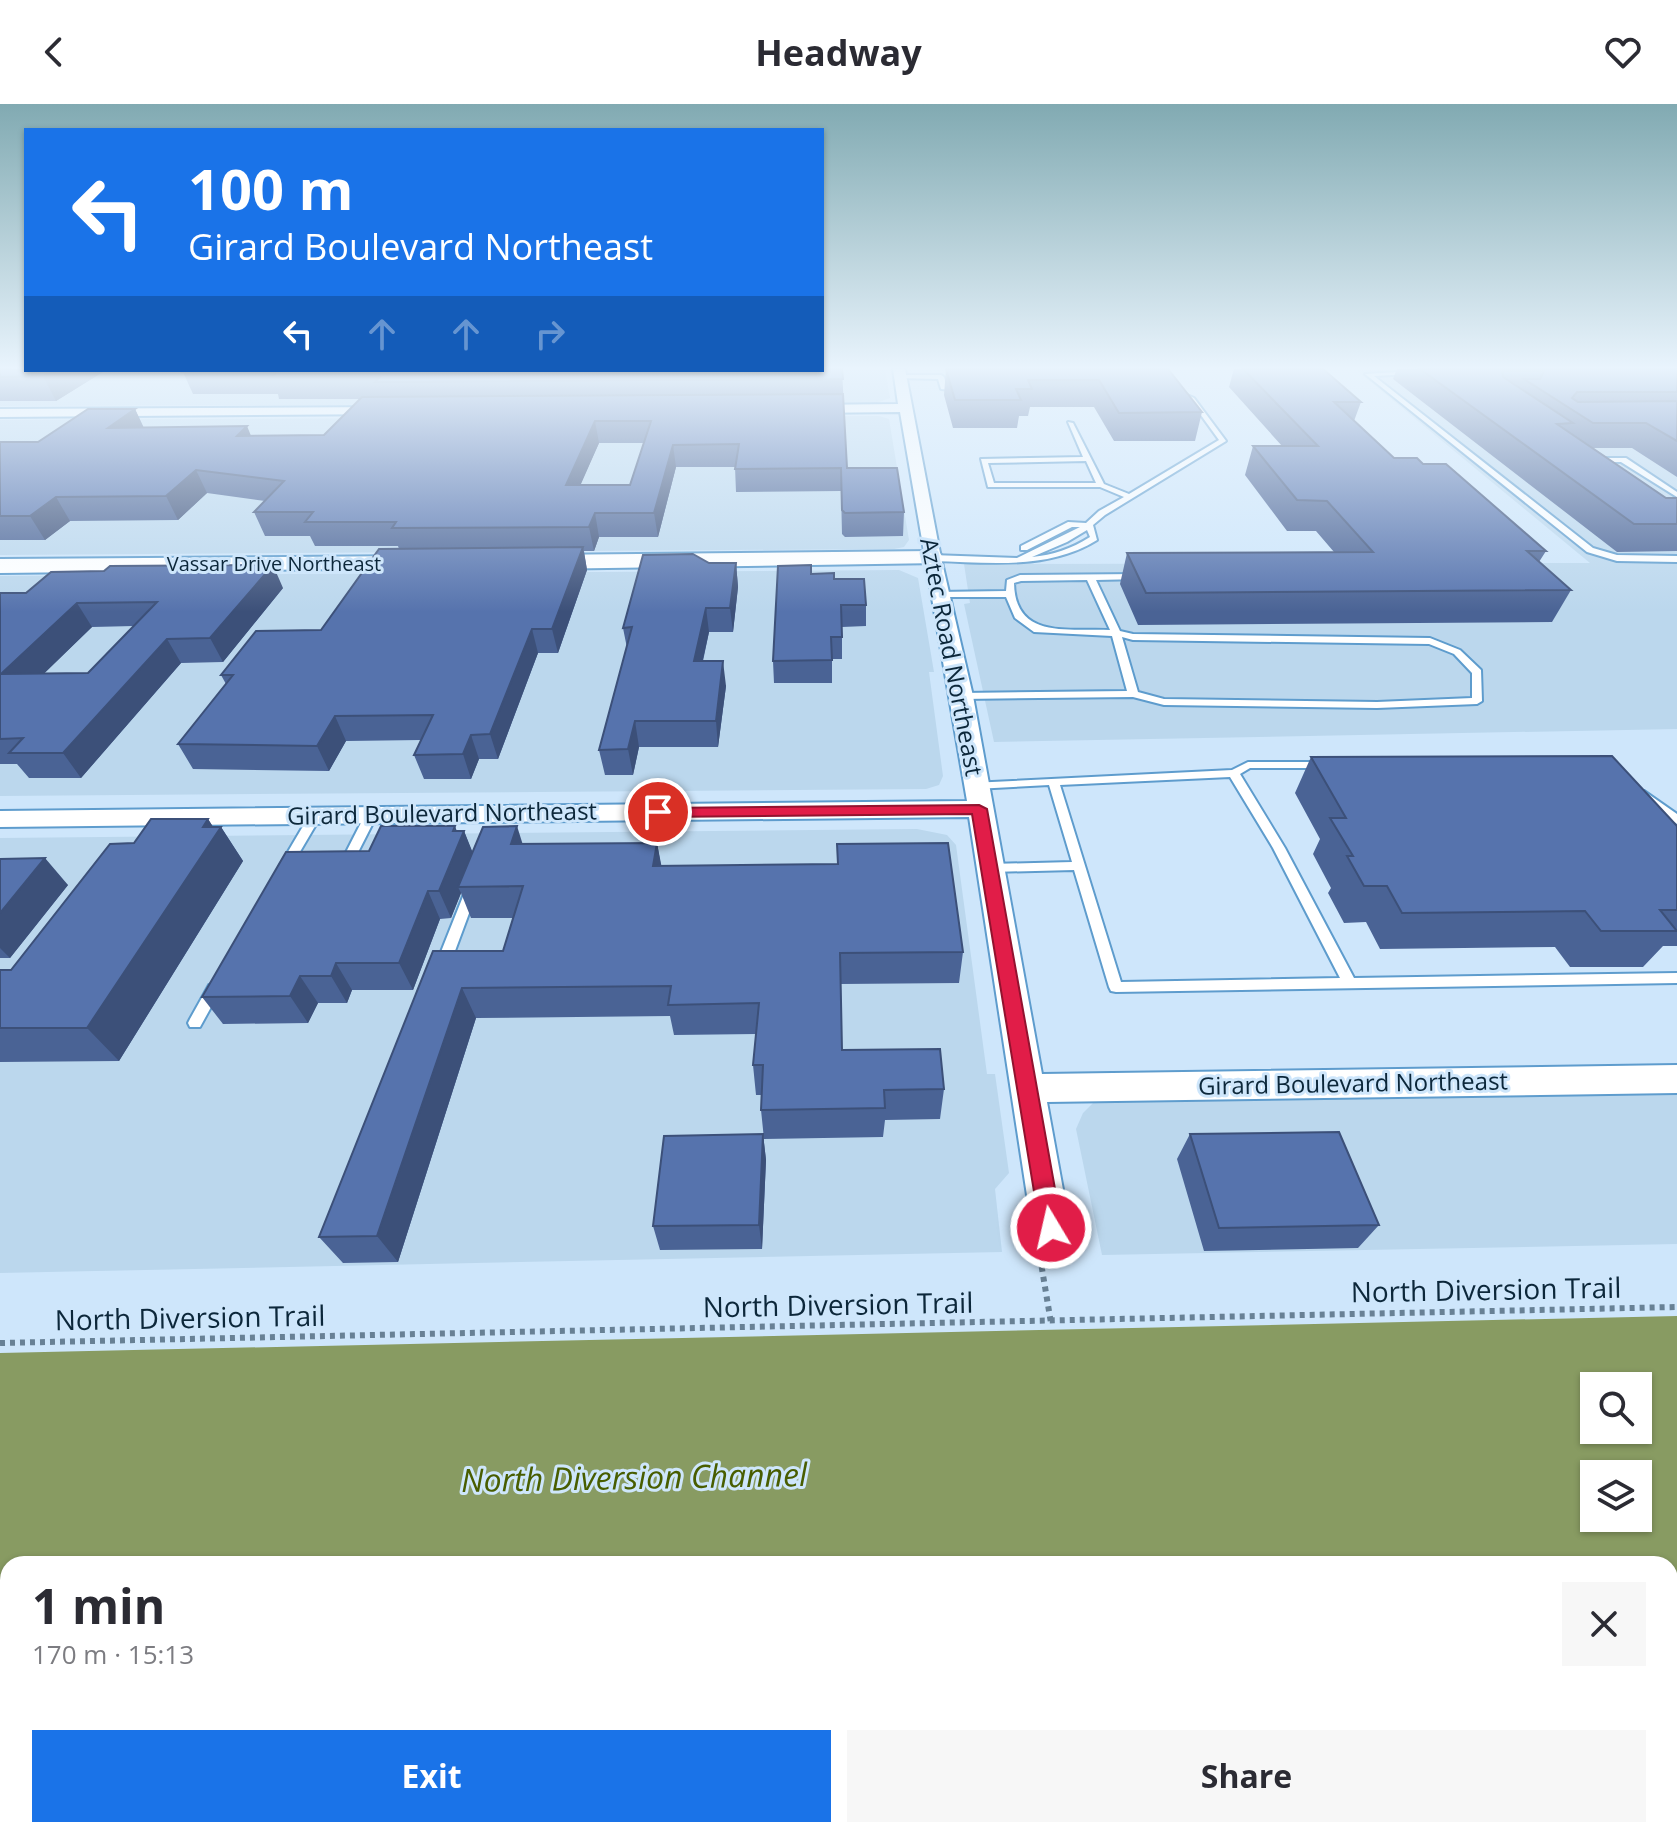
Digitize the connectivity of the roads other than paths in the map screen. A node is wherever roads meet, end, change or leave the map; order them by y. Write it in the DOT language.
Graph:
graph roads {
  1 [pos="913,450"];
  2 [pos="1083,450"];
  3 [pos="1208,450"];
  4 [pos="1464,450"];
  5 [pos="1088,459"];
  6 [pos="1598,468"];
  7 [pos="1101,485"];
  8 [pos="1677,495"];
  9 [pos="1128,496"];
  10 [pos="1090,526"];
  11 [pos="932,558"];
  12 [pos="1021,558"];
  13 [pos="1677,559"];
  14 [pos="445,562"];
  15 [pos="509,562"];
  16 [pos="0,566"];
  17 [pos="1090,577"];
  18 [pos="1153,577"];
  19 [pos="940,594"];
  20 [pos="1010,594"];
  21 [pos="1116,633"];
  22 [pos="1133,694"];
  23 [pos="962,696"];
  24 [pos="1340,765"];
  25 [pos="1234,773"];
  26 [pos="1054,783"];
  27 [pos="1637,791"];
  28 [pos="977,797"];
  29 [pos="371,815"];
  30 [pos="315,816"];
  31 [pos="0,819"];
  32 [pos="1677,820"];
  33 [pos="1077,866"];
  34 [pos="344,868"];
  35 [pos="991,868"];
  36 [pos="479,869"];
  37 [pos="279,879"];
  38 [pos="225,971"];
  39 [pos="1677,978"];
  40 [pos="1350,983"];
  41 [pos="436,984"];
  42 [pos="195,1023"];
  43 [pos="1677,1079"];
  44 [pos="1029,1088"];
  45 [pos="1051,1228"];
  1 -- 11 [label="street, Aztec Road Northeast"];
  2 -- 5 [label="lane"];
  3 -- 9 [label="lane"];
  4 -- 13 [label="lane"];
  5 -- 7 [label="lane"];
  5 -- 7 [label="lane"];
  6 -- 8 [label="lane"];
  7 -- 9 [label="lane"];
  9 -- 10 [label="lane"];
  10 -- 12 [label="lane"];
  10 -- 12 [label="lane"];
  11 -- 12 [label="lane"];
  11 -- 15 [label="street"];
  11 -- 19 [label="street, Aztec Road Northeast"];
  14 -- 16 [label="street, Vassar Drive Northeast"];
  17 -- 18 [label="lane"];
  17 -- 20 [label="lane"];
  17 -- 21 [label="lane"];
  19 -- 20 [label="lane"];
  19 -- 23 [label="street, Aztec Road Northeast"];
  20 -- 21 [label="lane"];
  21 -- 22 [label="lane"];
  21 -- 22 [label="lane"];
  22 -- 23 [label="lane"];
  23 -- 28 [label="street, Aztec Road Northeast"];
  24 -- 25 [label="lane"];
  25 -- 26 [label="lane"];
  25 -- 40 [label="lane"];
  26 -- 28 [label="lane"];
  26 -- 33 [label="lane"];
  27 -- 32 [label="lane"];
  28 -- 29 [label="street, Girard Boulevard Northeast"];
  28 -- 35 [label="street, Aztec Road Northeast"];
  29 -- 30 [label="street, Girard Boulevard Northeast"];
  29 -- 34 [label="lane"];
  30 -- 31 [label="street, Girard Boulevard Northeast"];
  30 -- 37 [label="lane"];
  33 -- 35 [label="lane"];
  33 -- 40 [label="lane"];
  35 -- 44 [label="street, Aztec Road Northeast"];
  36 -- 41 [label="lane"];
  38 -- 42 [label="lane"];
  39 -- 40 [label="lane"];
  43 -- 44 [label="street, Girard Boulevard Northeast"];
  44 -- 45 [label="street, Aztec Road Northeast"];
}
